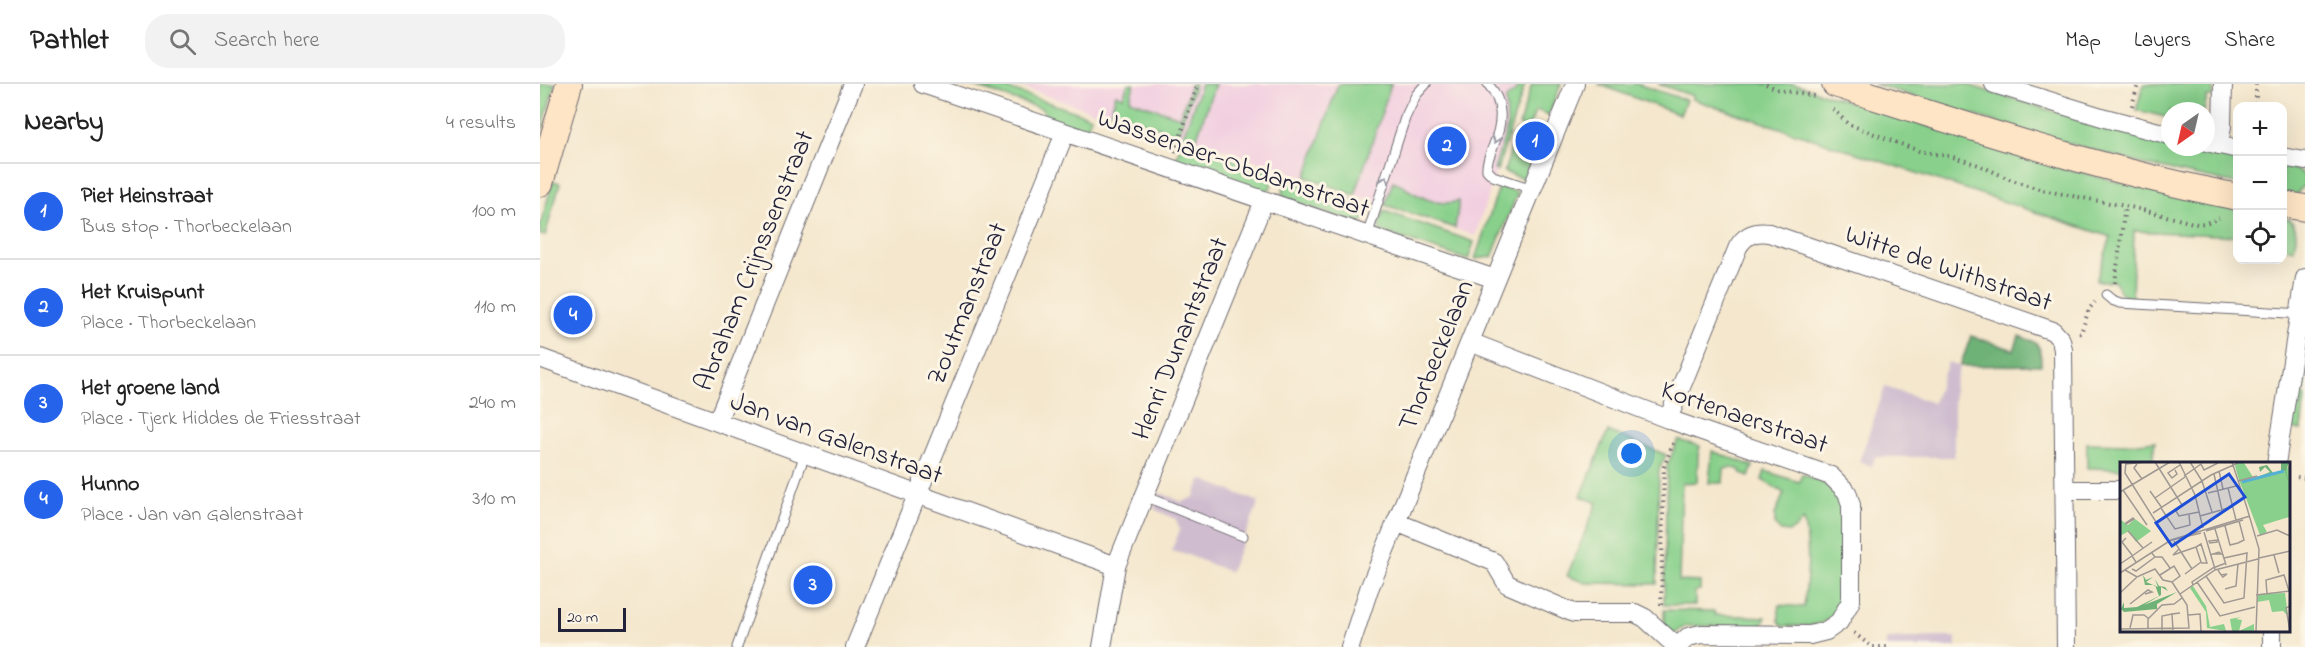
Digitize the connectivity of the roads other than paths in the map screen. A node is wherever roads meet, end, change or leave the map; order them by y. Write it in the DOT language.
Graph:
graph roads {
  1 [pos="569,84"];
  2 [pos="853,84"];
  3 [pos="923,84"];
  4 [pos="1426,84"];
  5 [pos="1488,84"];
  6 [pos="1575,84"];
  7 [pos="1994,84"];
  8 [pos="2223,84"];
  9 [pos="1829,96"];
  10 [pos="1065,133"];
  11 [pos="2161,133"];
  12 [pos="2215,139"];
  13 [pos="2215,145"];
  14 [pos="2233,148"];
  15 [pos="2287,158"];
  16 [pos="2305,161"];
  17 [pos="540,183"];
  18 [pos="1532,189"];
  19 [pos="1264,201"];
  20 [pos="2287,205"];
  21 [pos="2230,207"];
  22 [pos="2305,208"];
  23 [pos="1367,236"];
  24 [pos="2305,278"];
  25 [pos="1495,279"];
  26 [pos="2106,295"];
  27 [pos="2302,314"];
  28 [pos="1470,342"];
  29 [pos="540,358"];
  30 [pos="1675,421"];
  31 [pos="717,422"];
  32 [pos="805,454"];
  33 [pos="2276,462"];
  34 [pos="2065,490"];
  35 [pos="2120,490"];
  36 [pos="917,494"];
  37 [pos="1144,496"];
  38 [pos="1396,522"];
  39 [pos="1243,536"];
  40 [pos="1116,566"];
  41 [pos="737,647"];
  42 [pos="855,647"];
  43 [pos="1102,647"];
  44 [pos="1350,647"];
  45 [pos="1677,647"];
  46 [pos="2066,647"];
  1 -- 17 [label="street"];
  2 -- 31 [label="street, Abraham Crijnssenstraat"];
  3 -- 10 [label="street, Wassenaer-Obdamstraat"];
  23 -- 4 [label="lane, one-way"];
  5 -- 18 [label="lane, one-way"];
  6 -- 18 [label="street, Thorbeckelaan"];
  7 -- 11 [label="street"];
  8 -- 12 [label="street"];
  9 -- 21 [label="street"];
  10 -- 19 [label="street, Wassenaer-Obdamstraat"];
  10 -- 36 [label="street, Zoutmanstraat"];
  13 -- 14 [label="street"];
  15 -- 16 [label="street"];
  18 -- 25 [label="street, Thorbeckelaan"];
  19 -- 23 [label="street, Wassenaer-Obdamstraat"];
  19 -- 37 [label="street, Henri Dunantstraat"];
  20 -- 22 [label="street"];
  23 -- 25 [label="street, Wassenaer-Obdamstraat"];
  24 -- 27 [label="street"];
  25 -- 28 [label="street, Thorbeckelaan"];
  26 -- 27 [label="lane"];
  27 -- 33 [label="street"];
  28 -- 30 [label="street, Kortenaerstraat"];
  28 -- 38 [label="street, Thorbeckelaan"];
  29 -- 31 [label="street, Jan van Galenstraat"];
  30 -- 34 [label="street, Witte de Withstraat"];
  30 -- 45 [label="street, Kortenaerstraat"];
  31 -- 32 [label="street, Jan van Galenstraat"];
  32 -- 36 [label="street, Jan van Galenstraat"];
  32 -- 41 [label="lane"];
  34 -- 35 [label="street"];
  34 -- 46 [label="street, Witte de Withstraat"];
  36 -- 40 [label="street, Jan van Galenstraat"];
  36 -- 42 [label="street, Zoutmanstraat"];
  37 -- 39 [label="lane"];
  37 -- 40 [label="street, Henri Dunantstraat"];
  38 -- 44 [label="street, Thorbeckelaan"];
  38 -- 45 [label="street"];
  40 -- 43 [label="street, Henri Dunantstraat"];
}
